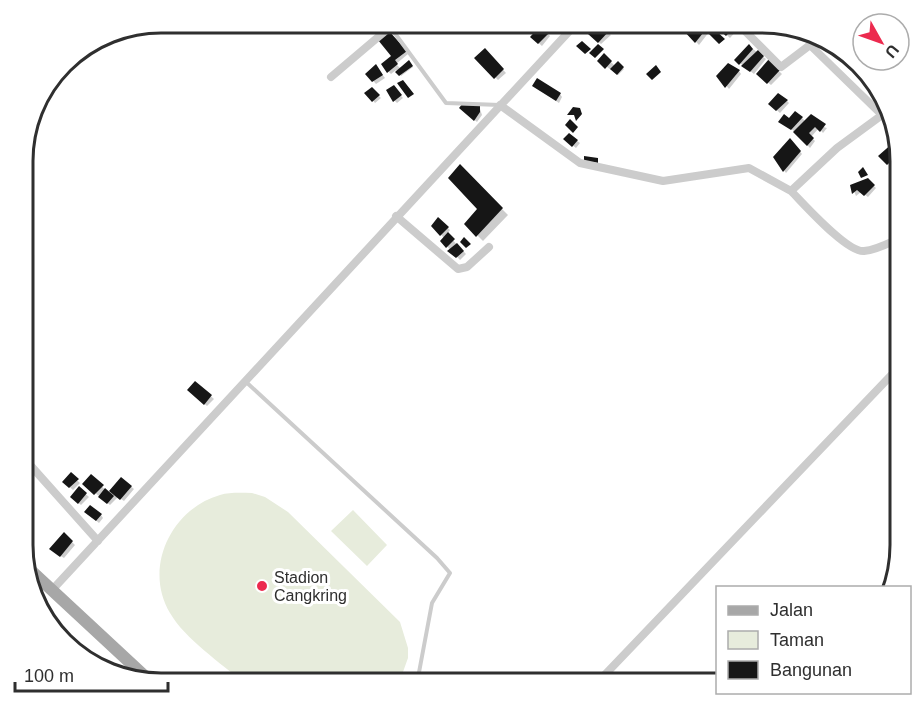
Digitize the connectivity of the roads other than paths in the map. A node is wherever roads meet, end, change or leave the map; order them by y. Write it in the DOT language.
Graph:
graph roads {
  1 [pos="383,33"];
  2 [pos="394,33"];
  3 [pos="567,33"];
  4 [pos="747,33"];
  5 [pos="331,77"];
  6 [pos="500,105"];
  7 [pos="880,111"];
  8 [pos="883,122"];
  9 [pos="791,191"];
  10 [pos="396,216"];
  11 [pos="890,242"];
  12 [pos="489,247"];
  13 [pos="890,376"];
  14 [pos="245,381"];
  15 [pos="33,468"];
  16 [pos="98,541"];
  17 [pos="36,575"];
  18 [pos="52,589"];
  19 [pos="140,671"];
  20 [pos="419,673"];
  21 [pos="607,673"];
  1 -- 5 [label="street"];
  2 -- 6 [label="lane"];
  3 -- 6 [label="street"];
  4 -- 7 [label="street"];
  6 -- 9 [label="street"];
  6 -- 10 [label="street"];
  8 -- 9 [label="street"];
  9 -- 11 [label="street"];
  10 -- 12 [label="street"];
  10 -- 14 [label="street"];
  13 -- 21 [label="street"];
  14 -- 16 [label="street"];
  14 -- 20 [label="lane"];
  15 -- 16 [label="street"];
  16 -- 18 [label="street"];
  17 -- 18 [label="main road"];
  18 -- 19 [label="main road"];
}
